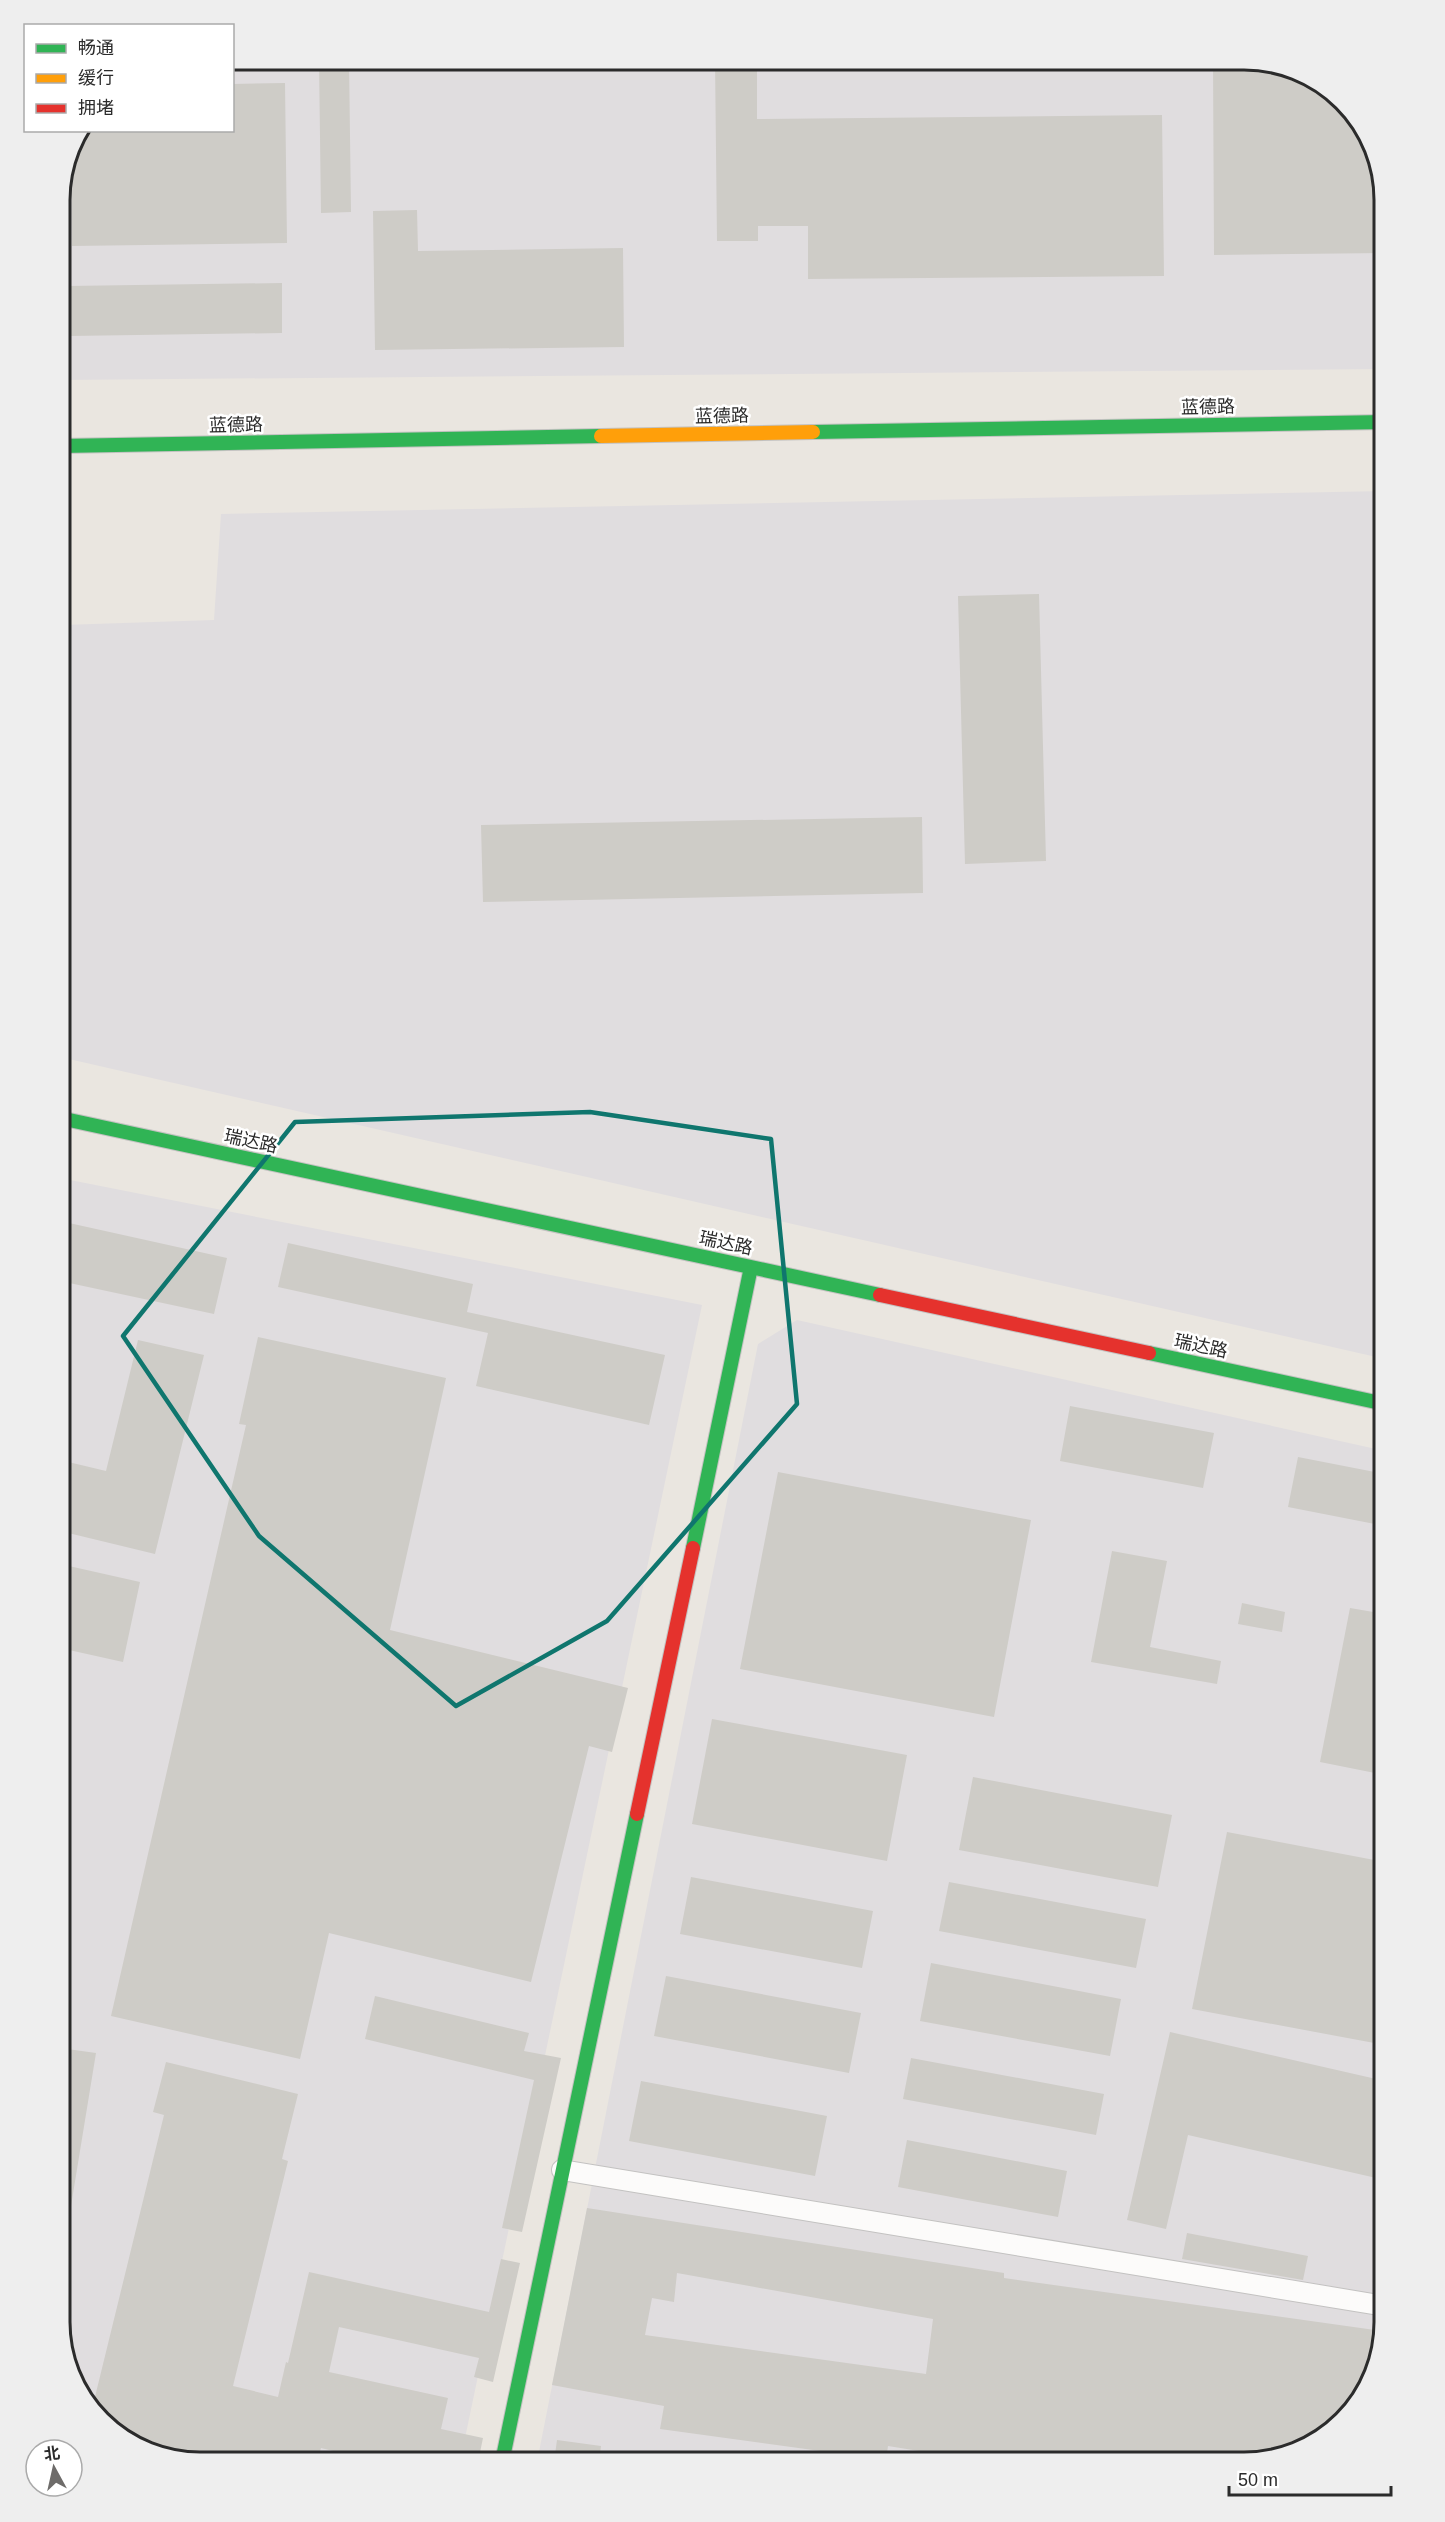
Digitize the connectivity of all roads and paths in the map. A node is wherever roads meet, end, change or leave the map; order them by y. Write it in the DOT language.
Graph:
graph roads {
  1 [pos="1375,422"];
  2 [pos="71,446"];
  3 [pos="71,1120"];
  4 [pos="752,1267"];
  5 [pos="1375,1402"];
  6 [pos="562,2170"];
  7 [pos="1375,2304"];
  8 [pos="504,2451"];
  1 -- 2 [label="street, 蓝德路"];
  3 -- 4 [label="street, 瑞达路"];
  4 -- 5 [label="street, 瑞达路"];
  4 -- 6 [label="street"];
  6 -- 7 [label="street"];
  6 -- 8 [label="street"];
}
